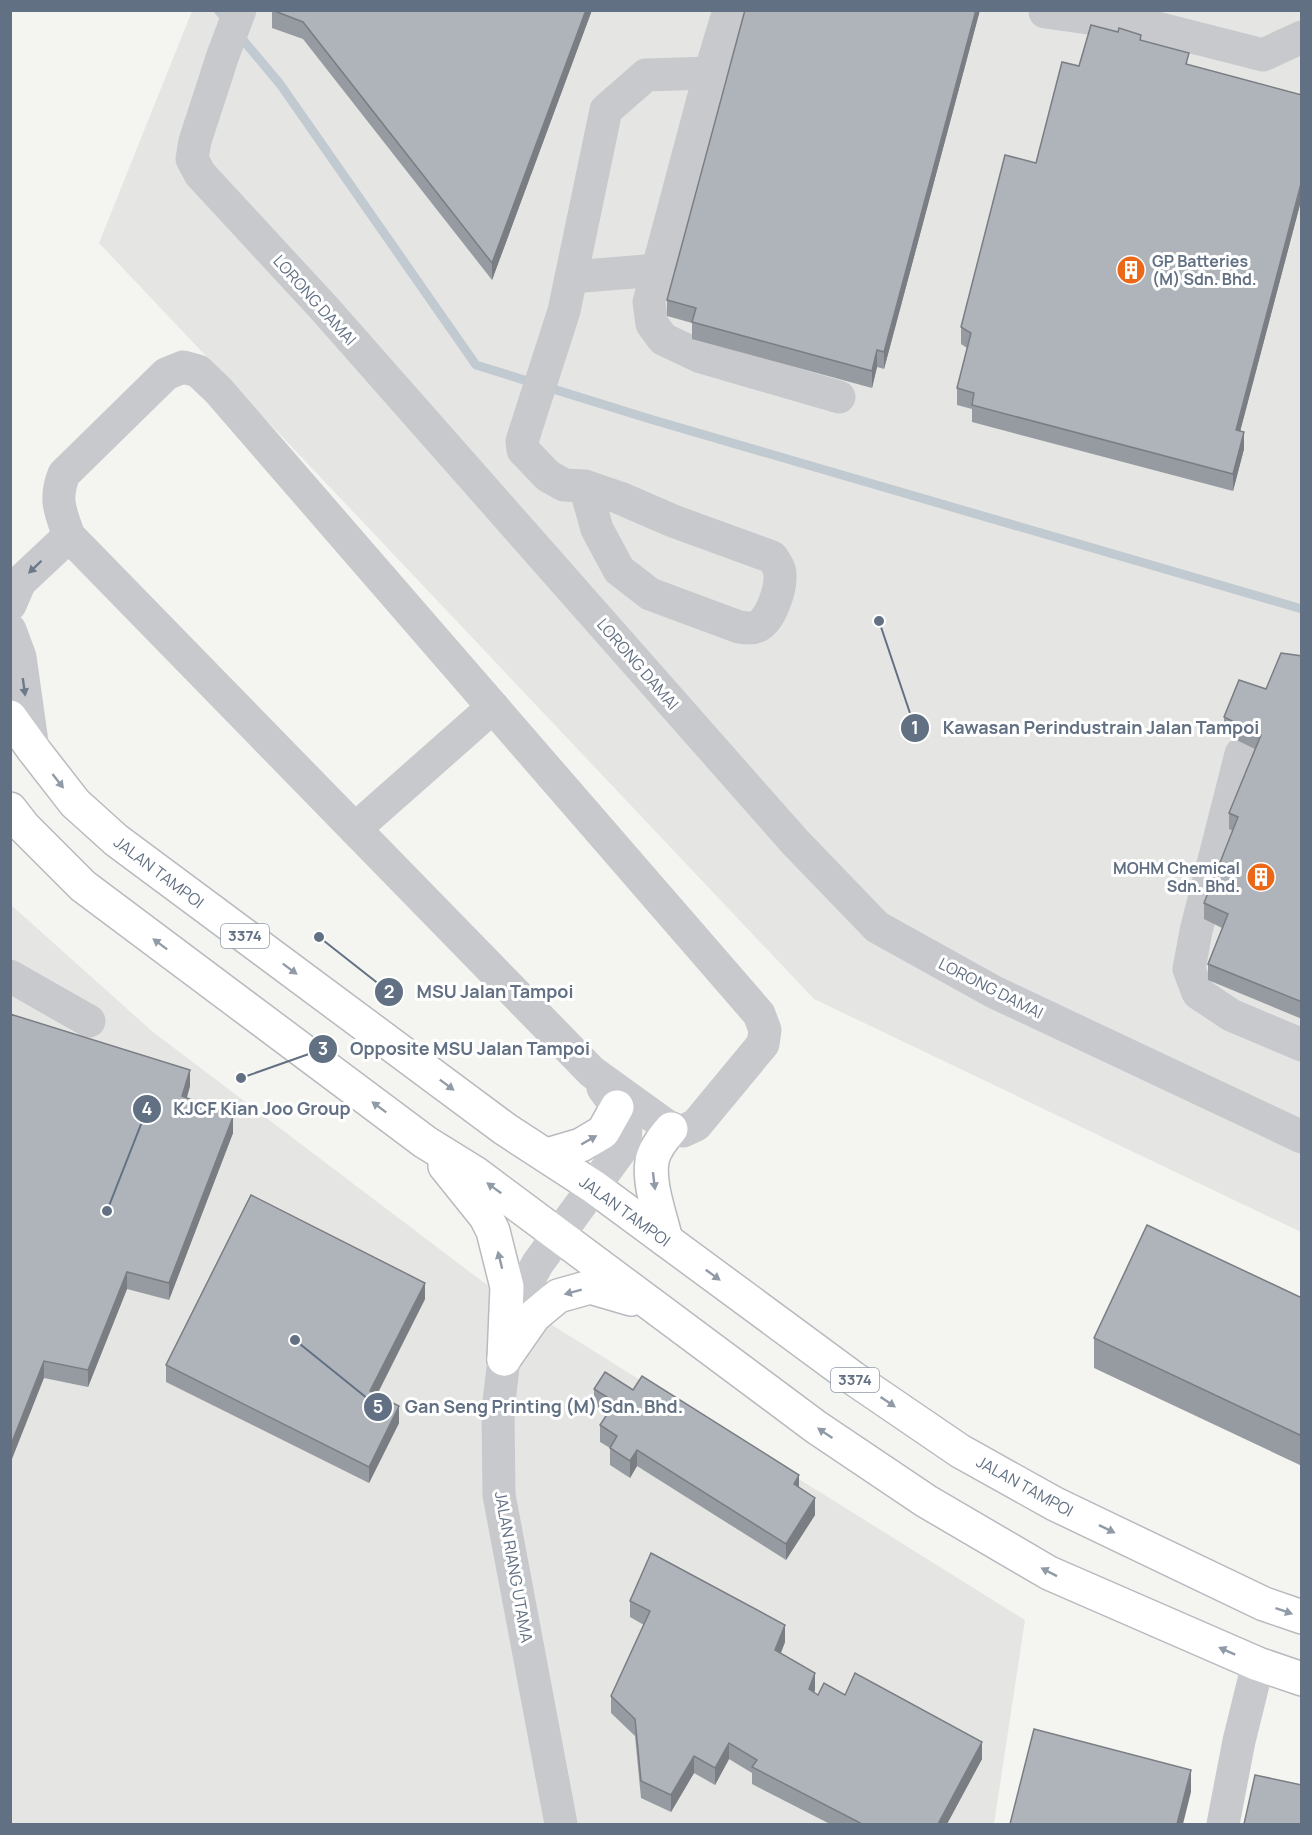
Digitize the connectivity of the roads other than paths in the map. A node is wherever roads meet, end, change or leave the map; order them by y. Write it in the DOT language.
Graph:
graph roads {
  1 [pos="240,10"];
  2 [pos="729,10"];
  3 [pos="1045,12"];
  4 [pos="1302,37"];
  5 [pos="710,73"];
  6 [pos="658,270"];
  7 [pos="571,277"];
  8 [pos="839,397"];
  9 [pos="585,486"];
  10 [pos="69,536"];
  11 [pos="10,605"];
  12 [pos="10,630"];
  13 [pos="493,707"];
  14 [pos="10,717"];
  15 [pos="33,749"];
  16 [pos="1241,754"];
  17 [pos="10,809"];
  18 [pos="356,829"];
  19 [pos="10,976"];
  20 [pos="89,1021"];
  21 [pos="1302,1045"];
  22 [pos="592,1072"];
  23 [pos="617,1107"];
  24 [pos="671,1129"];
  25 [pos="1302,1137"];
  26 [pos="425,1142"];
  27 [pos="547,1155"];
  28 [pos="594,1187"];
  29 [pos="558,1235"];
  30 [pos="666,1240"];
  31 [pos="650,1305"];
  32 [pos="504,1359"];
  33 [pos="1302,1617"];
  34 [pos="1258,1664"];
  35 [pos="1302,1679"];
  36 [pos="561,1824"];
  37 [pos="1223,1824"];
  1 -- 25 [label="street, LORONG DAMAI"];
  2 -- 5 [label="street"];
  3 -- 4 [label="street"];
  5 -- 6 [label="street"];
  5 -- 7 [label="street"];
  6 -- 7 [label="street"];
  6 -- 8 [label="street"];
  7 -- 9 [label="street"];
  9 -- 9 [label="street"];
  10 -- 11 [label="street, one-way"];
  10 -- 13 [label="street"];
  10 -- 18 [label="street"];
  12 -- 15 [label="street, one-way"];
  13 -- 18 [label="street"];
  13 -- 24 [label="street"];
  14 -- 15 [label="main road, JALAN TAMPOI / 3374"];
  15 -- 27 [label="main road, JALAN TAMPOI / 3374, one-way"];
  16 -- 21 [label="street"];
  26 -- 17 [label="main road, one-way"];
  18 -- 22 [label="street"];
  19 -- 20 [label="street"];
  22 -- 23 [label="street, JALAN RIANG UTAMA"];
  22 -- 24 [label="street"];
  27 -- 23 [label="main road, one-way"];
  23 -- 28 [label="street, JALAN RIANG UTAMA"];
  24 -- 30 [label="main road, one-way"];
  29 -- 26 [label="main road, one-way"];
  32 -- 26 [label="main road, one-way"];
  27 -- 28 [label="main road, JALAN TAMPOI / 3374"];
  28 -- 29 [label="street, JALAN RIANG UTAMA"];
  28 -- 30 [label="main road, JALAN TAMPOI / 3374"];
  29 -- 31 [label="main road"];
  29 -- 32 [label="street, JALAN RIANG UTAMA"];
  30 -- 33 [label="main road, JALAN TAMPOI / 3374, one-way"];
  31 -- 32 [label="main road, one-way"];
  34 -- 31 [label="main road, one-way"];
  32 -- 36 [label="street, JALAN RIANG UTAMA"];
  34 -- 35 [label="main road"];
  34 -- 37 [label="street"];
}
